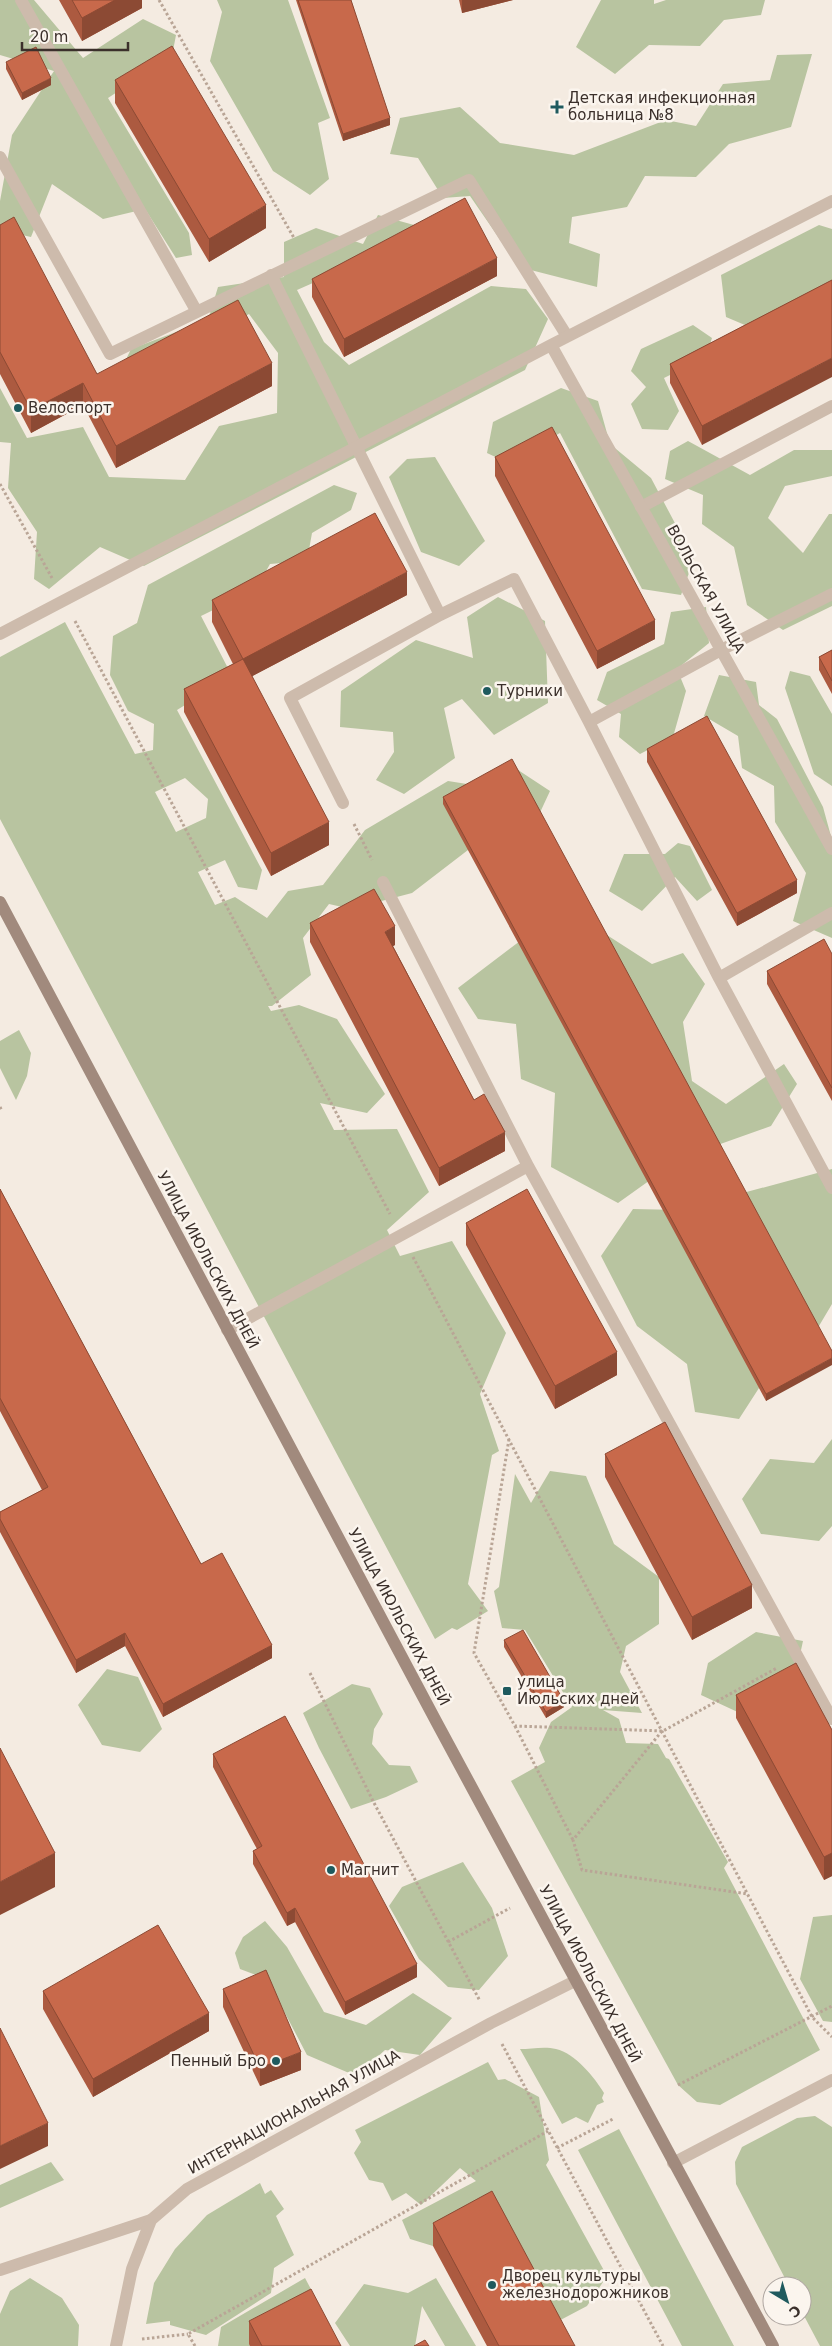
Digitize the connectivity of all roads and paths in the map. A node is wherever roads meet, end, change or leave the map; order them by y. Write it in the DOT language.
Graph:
graph roads {
  1 [pos="21,0"];
  2 [pos="159,0"];
  3 [pos="0,157"];
  4 [pos="5,176"];
  5 [pos="832,201"];
  6 [pos="305,259"];
  7 [pos="272,275"];
  8 [pos="197,312"];
  9 [pos="568,336"];
  10 [pos="551,345"];
  11 [pos="832,406"];
  12 [pos="356,447"];
  13 [pos="0,484"];
  14 [pos="641,507"];
  15 [pos="832,594"];
  16 [pos="64,600"];
  17 [pos="440,616"];
  18 [pos="0,634"];
  19 [pos="721,650"];
  20 [pos="589,722"];
  21 [pos="343,803"];
  22 [pos="832,849"];
  23 [pos="383,882"];
  24 [pos="0,902"];
  25 [pos="832,913"];
  26 [pos="719,978"];
  27 [pos="0,1107"];
  28 [pos="2,1111"];
  29 [pos="528,1166"];
  30 [pos="832,1188"];
  31 [pos="401,1234"];
  32 [pos="227,1330"];
  33 [pos="509,1438"];
  34 [pos="798,1657"];
  35 [pos="310,1673"];
  36 [pos="832,1719"];
  37 [pos="515,1726"];
  38 [pos="663,1731"];
  39 [pos="573,1840"];
  40 [pos="748,1894"];
  41 [pos="531,1898"];
  42 [pos="448,1942"];
  43 [pos="575,1981"];
  44 [pos="832,2006"];
  45 [pos="812,2017"];
  46 [pos="491,2023"];
  47 [pos="832,2037"];
  48 [pos="831,2083"];
  49 [pos="678,2085"];
  50 [pos="613,2118"];
  51 [pos="548,2131"];
  52 [pos="557,2148"];
  53 [pos="673,2163"];
  54 [pos="151,2220"];
  55 [pos="0,2270"];
  56 [pos="188,2334"];
  57 [pos="117,2344"];
  58 [pos="195,2346"];
  59 [pos="663,2346"];
  60 [pos="773,2346"];
  1 -- 8 [label="street"];
  2 -- 6 [label="path"];
  3 -- 4 [label="street"];
  4 -- 8 [label="street"];
  5 -- 9 [label="street"];
  6 -- 7 [label="street"];
  6 -- 9 [label="street"];
  7 -- 8 [label="street"];
  7 -- 12 [label="street"];
  9 -- 10 [label="street"];
  10 -- 12 [label="street"];
  10 -- 14 [label="street, ВОЛЬСКАЯ УЛИЦА"];
  11 -- 14 [label="street"];
  12 -- 16 [label="street"];
  12 -- 17 [label="street"];
  13 -- 16 [label="path"];
  14 -- 19 [label="street, ВОЛЬСКАЯ УЛИЦА"];
  15 -- 19 [label="street"];
  16 -- 18 [label="street"];
  16 -- 31 [label="path"];
  17 -- 20 [label="street"];
  17 -- 21 [label="street"];
  19 -- 20 [label="street"];
  19 -- 22 [label="street, ВОЛЬСКАЯ УЛИЦА"];
  20 -- 26 [label="street"];
  21 -- 23 [label="path"];
  23 -- 29 [label="street"];
  24 -- 32 [label="street, УЛИЦА ИЮЛЬСКИХ ДНЕЙ"];
  25 -- 26 [label="street"];
  26 -- 30 [label="street"];
  27 -- 28 [label="path"];
  29 -- 31 [label="street"];
  29 -- 34 [label="street"];
  31 -- 32 [label="street"];
  31 -- 33 [label="path"];
  32 -- 41 [label="street, УЛИЦА ИЮЛЬСКИХ ДНЕЙ"];
  33 -- 37 [label="path"];
  33 -- 38 [label="path"];
  34 -- 36 [label="street"];
  34 -- 38 [label="path"];
  35 -- 42 [label="path"];
  37 -- 38 [label="path"];
  37 -- 39 [label="path"];
  38 -- 39 [label="path"];
  38 -- 40 [label="path"];
  39 -- 40 [label="path"];
  40 -- 45 [label="path"];
  41 -- 42 [label="path"];
  41 -- 43 [label="street, УЛИЦА ИЮЛЬСКИХ ДНЕЙ"];
  42 -- 46 [label="path"];
  43 -- 46 [label="street, ИНТЕРНАЦИОНАЛЬНАЯ УЛИЦА"];
  43 -- 53 [label="street, УЛИЦА ИЮЛЬСКИХ ДНЕЙ"];
  44 -- 45 [label="path"];
  45 -- 47 [label="path"];
  45 -- 49 [label="path"];
  46 -- 51 [label="path"];
  46 -- 54 [label="street, ИНТЕРНАЦИОНАЛЬНАЯ УЛИЦА"];
  48 -- 53 [label="street"];
  50 -- 52 [label="path"];
  51 -- 52 [label="path"];
  51 -- 56 [label="path"];
  52 -- 59 [label="path"];
  53 -- 60 [label="street, УЛИЦА ИЮЛЬСКИХ ДНЕЙ"];
  54 -- 55 [label="street"];
  54 -- 57 [label="street, ИНТЕРНАЦИОНАЛЬНАЯ УЛИЦА"];
  56 -- 57 [label="path"];
  56 -- 58 [label="path"];
}
